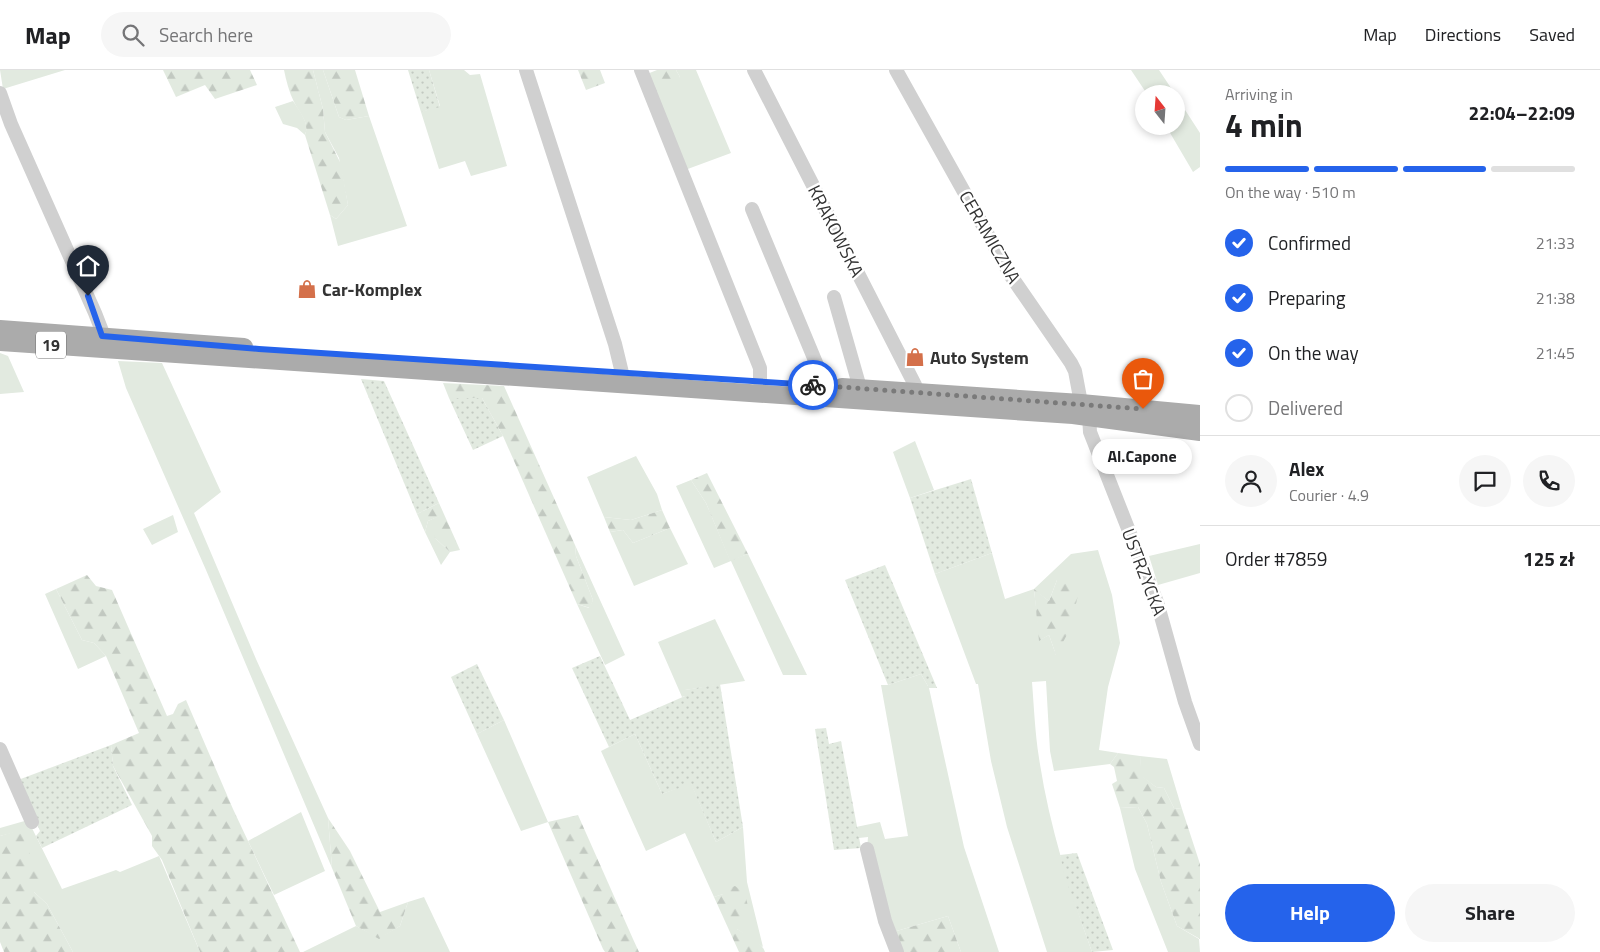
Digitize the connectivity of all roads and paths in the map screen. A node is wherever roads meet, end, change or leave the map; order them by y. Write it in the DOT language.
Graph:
graph roads {
  1 [pos="526,70"];
  2 [pos="641,70"];
  3 [pos="754,70"];
  4 [pos="896,70"];
  5 [pos="0,93"];
  6 [pos="752,209"];
  7 [pos="834,297"];
  8 [pos="0,329"];
  9 [pos="0,342"];
  10 [pos="102,342"];
  11 [pos="622,373"];
  12 [pos="760,382"];
  13 [pos="821,386"];
  14 [pos="860,388"];
  15 [pos="916,392"];
  16 [pos="1085,410"];
  17 [pos="1200,414"];
  18 [pos="1200,432"];
  19 [pos="1200,744"];
  20 [pos="0,749"];
  21 [pos="32,822"];
  22 [pos="867,850"];
  23 [pos="897,952"];
  1 -- 11 [label="street"];
  2 -- 12 [label="street"];
  3 -- 15 [label="street, KRAKOWSKA"];
  4 -- 16 [label="street, CERAMICZNA"];
  5 -- 10 [label="street"];
  6 -- 13 [label="street"];
  7 -- 14 [label="street"];
  8 -- 10 [label="main road, 19"];
  9 -- 10 [label="main road, 19"];
  10 -- 11 [label="main road, 19"];
  10 -- 16 [label="main road, 19"];
  11 -- 12 [label="main road, 19"];
  12 -- 13 [label="main road, 19"];
  13 -- 14 [label="main road, 19"];
  14 -- 15 [label="main road, 19"];
  15 -- 16 [label="main road, 19"];
  16 -- 17 [label="main road, 19"];
  16 -- 18 [label="main road, 19"];
  16 -- 19 [label="street, USTRZYCKA"];
  20 -- 21 [label="street"];
  22 -- 23 [label="street"];
}
